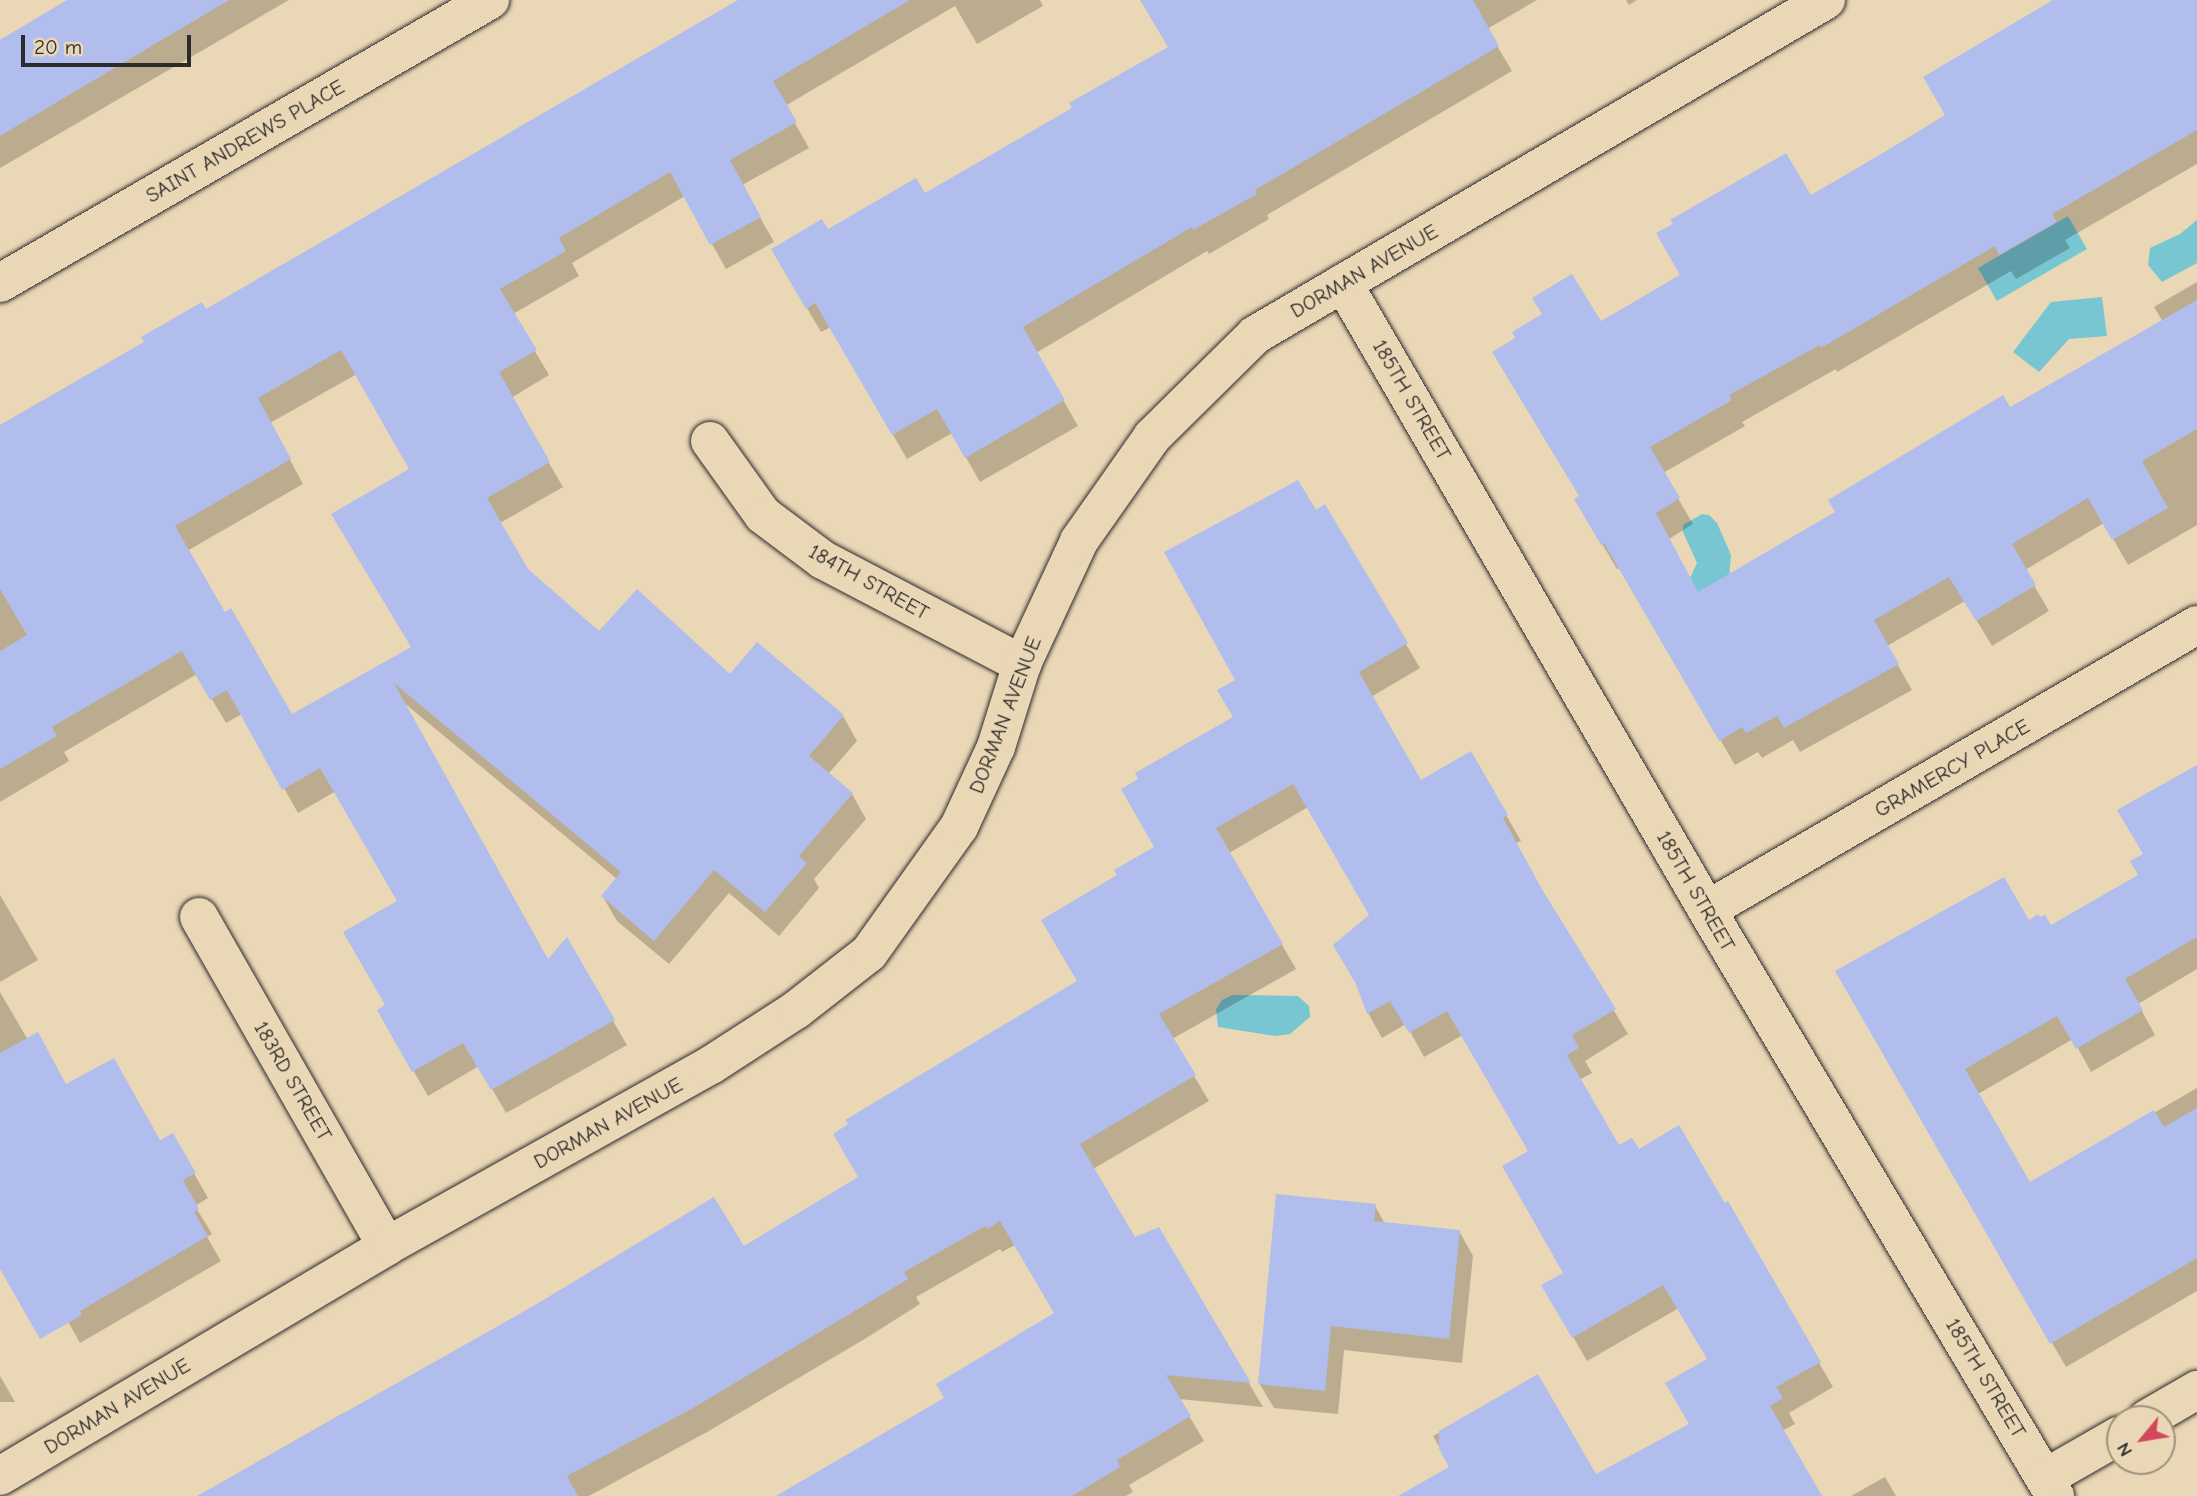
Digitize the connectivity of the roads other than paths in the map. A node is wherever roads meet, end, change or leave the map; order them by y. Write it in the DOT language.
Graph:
graph roads {
  1 [pos="490,0"];
  2 [pos="1826,0"];
  3 [pos="0,283"];
  4 [pos="1343,283"];
  5 [pos="710,441"];
  6 [pos="2197,625"];
  7 [pos="1023,664"];
  8 [pos="1707,910"];
  9 [pos="199,917"];
  10 [pos="387,1246"];
  11 [pos="2197,1390"];
  12 [pos="2171,1405"];
  13 [pos="2106,1445"];
  14 [pos="0,1476"];
  15 [pos="2050,1487"];
  1 -- 3 [label="street, SAINT ANDREWS PLACE"];
  2 -- 4 [label="street, DORMAN AVENUE"];
  4 -- 7 [label="street, DORMAN AVENUE"];
  4 -- 8 [label="street, 185TH STREET"];
  5 -- 7 [label="street, 184TH STREET"];
  6 -- 8 [label="street, GRAMERCY PLACE"];
  7 -- 10 [label="street, DORMAN AVENUE"];
  8 -- 15 [label="street, 185TH STREET"];
  9 -- 10 [label="street, 183RD STREET"];
  10 -- 14 [label="street, DORMAN AVENUE"];
  11 -- 12 [label="street"];
  13 -- 15 [label="street"];
}
